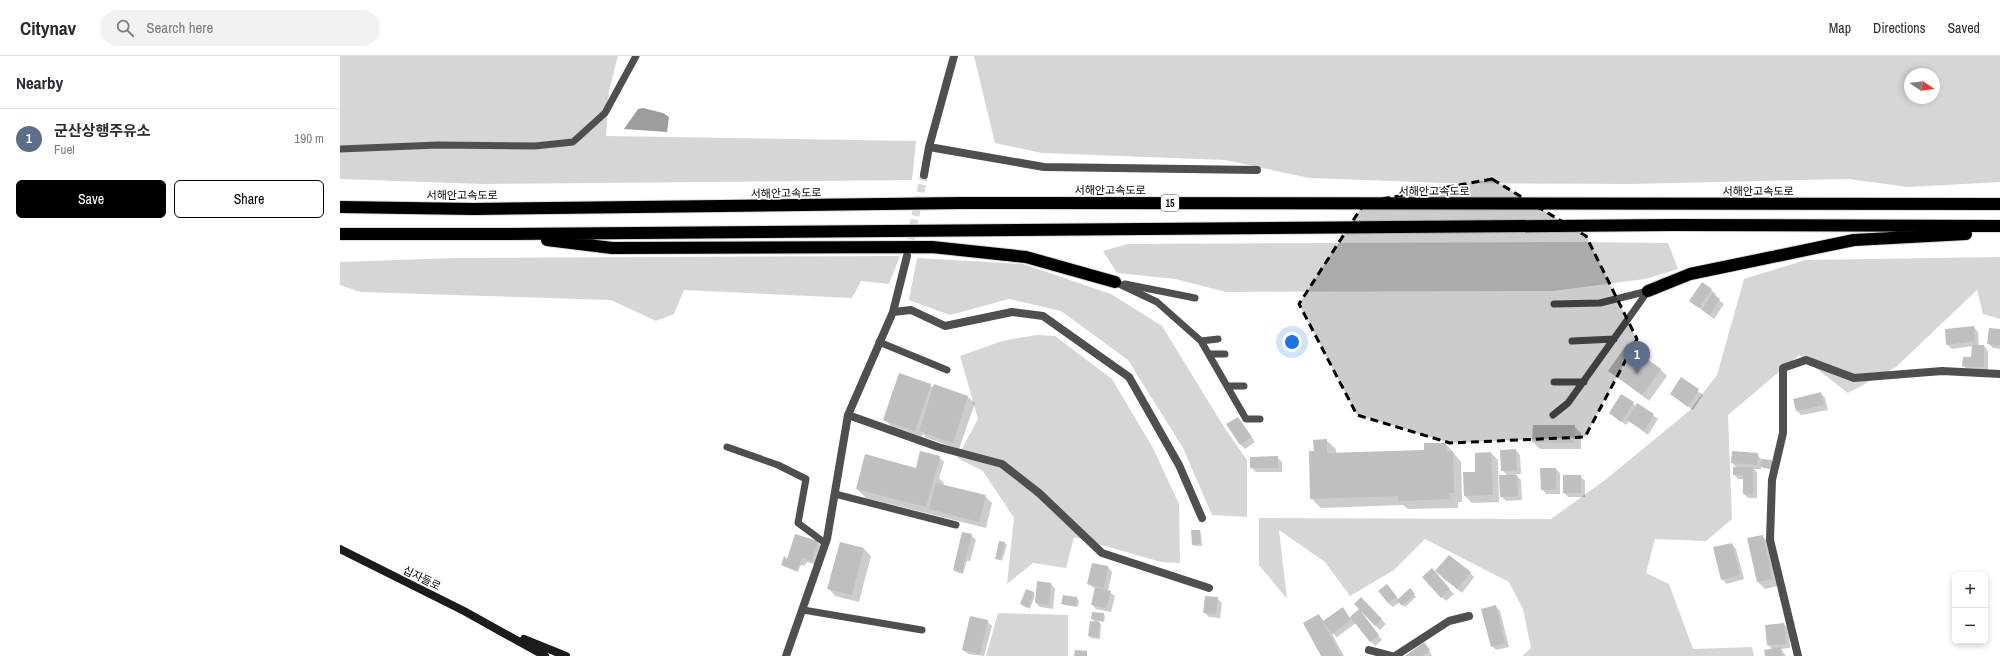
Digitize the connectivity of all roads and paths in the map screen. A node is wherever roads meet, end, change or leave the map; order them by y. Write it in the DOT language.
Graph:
graph roads {
  1 [pos="636,56"];
  2 [pos="954,56"];
  3 [pos="929,147"];
  4 [pos="340,149"];
  5 [pos="1257,170"];
  6 [pos="924,175"];
  7 [pos="2000,204"];
  8 [pos="340,207"];
  9 [pos="2000,226"];
  10 [pos="340,234"];
  11 [pos="500,234"];
  12 [pos="2000,234"];
  13 [pos="906,256"];
  14 [pos="1115,282"];
  15 [pos="1648,291"];
  16 [pos="1195,298"];
  17 [pos="1554,304"];
  18 [pos="893,312"];
  19 [pos="1218,339"];
  20 [pos="1614,339"];
  21 [pos="1201,341"];
  22 [pos="1572,341"];
  23 [pos="879,342"];
  24 [pos="1210,354"];
  25 [pos="1225,354"];
  26 [pos="947,370"];
  27 [pos="2000,374"];
  28 [pos="1554,382"];
  29 [pos="1584,382"];
  30 [pos="1228,386"];
  31 [pos="1244,386"];
  32 [pos="848,415"];
  33 [pos="1553,416"];
  34 [pos="1260,419"];
  35 [pos="727,447"];
  36 [pos="835,494"];
  37 [pos="1202,518"];
  38 [pos="956,525"];
  39 [pos="826,543"];
  40 [pos="340,549"];
  41 [pos="1209,588"];
  42 [pos="804,610"];
  43 [pos="1469,616"];
  44 [pos="494,627"];
  45 [pos="922,630"];
  46 [pos="1369,650"];
  47 [pos="545,656"];
  48 [pos="566,656"];
  49 [pos="786,656"];
  50 [pos="1394,656"];
  51 [pos="1798,656"];
  1 -- 4 [label="lane"];
  2 -- 3 [label="street"];
  3 -- 5 [label="street"];
  3 -- 6 [label="street"];
  7 -- 8 [label="highway, 서해안고속도로 / 15"];
  9 -- 11 [label="highway"];
  10 -- 11 [label="highway"];
  11 -- 14 [label="highway"];
  12 -- 15 [label="highway"];
  13 -- 18 [label="street"];
  14 -- 16 [label="lane"];
  14 -- 21 [label="lane"];
  15 -- 17 [label="lane"];
  15 -- 20 [label="lane"];
  18 -- 23 [label="street"];
  18 -- 37 [label="street"];
  19 -- 21 [label="lane"];
  20 -- 22 [label="lane"];
  20 -- 29 [label="lane"];
  21 -- 24 [label="lane"];
  23 -- 26 [label="lane"];
  23 -- 32 [label="street"];
  24 -- 25 [label="lane"];
  24 -- 30 [label="lane"];
  27 -- 51 [label="street"];
  28 -- 29 [label="lane"];
  29 -- 33 [label="lane"];
  30 -- 31 [label="lane"];
  30 -- 34 [label="lane"];
  32 -- 36 [label="street"];
  32 -- 41 [label="street"];
  35 -- 39 [label="lane"];
  36 -- 38 [label="lane"];
  36 -- 39 [label="street"];
  39 -- 42 [label="street"];
  40 -- 44 [label="main road, 십자들로"];
  42 -- 45 [label="lane"];
  42 -- 49 [label="street"];
  43 -- 50 [label="street"];
  44 -- 47 [label="main road, 십자들로"];
  44 -- 48 [label="main road, 십자들로"];
  46 -- 50 [label="street"];
}
